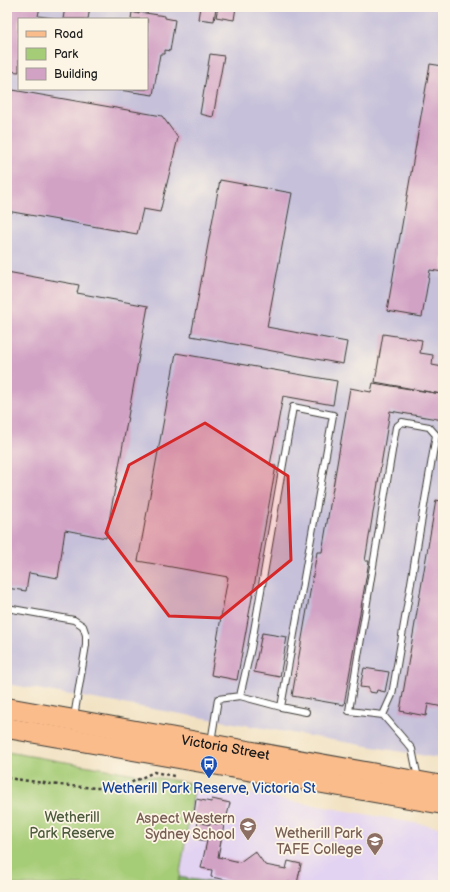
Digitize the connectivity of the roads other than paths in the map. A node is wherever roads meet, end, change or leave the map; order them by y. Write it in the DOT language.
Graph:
graph roads {
  1 [pos="7,608"];
  2 [pos="240,696"];
  3 [pos="281,707"];
  4 [pos="7,708"];
  5 [pos="306,712"];
  6 [pos="383,715"];
  7 [pos="74,720"];
  8 [pos="7,728"];
  9 [pos="211,745"];
  10 [pos="418,782"];
  11 [pos="443,786"];
  12 [pos="443,804"];
  1 -- 7 [label="lane"];
  2 -- 3 [label="lane"];
  2 -- 3 [label="lane"];
  2 -- 9 [label="lane"];
  3 -- 5 [label="lane"];
  4 -- 7 [label="main road, Victoria Street"];
  6 -- 6 [label="lane"];
  6 -- 10 [label="lane"];
  7 -- 9 [label="main road, Victoria Street"];
  8 -- 12 [label="main road, Victoria Street"];
  9 -- 10 [label="main road, Victoria Street"];
  10 -- 11 [label="main road, Victoria Street"];
}
